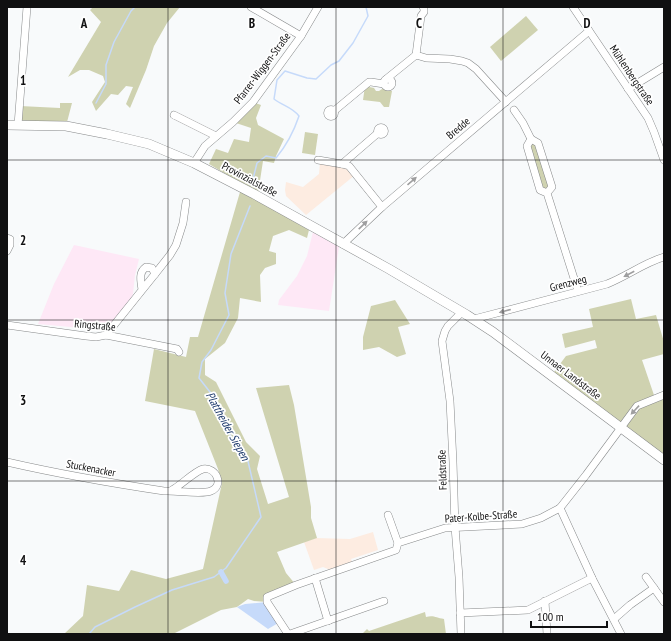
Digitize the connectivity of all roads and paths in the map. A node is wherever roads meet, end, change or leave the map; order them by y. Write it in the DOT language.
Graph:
graph roads {
  1 [pos="27,7"];
  2 [pos="318,7"];
  3 [pos="423,7"];
  4 [pos="573,7"];
  5 [pos="256,8"];
  6 [pos="589,31"];
  7 [pos="301,36"];
  8 [pos="416,55"];
  9 [pos="664,67"];
  10 [pos="628,89"];
  11 [pos="506,102"];
  12 [pos="514,110"];
  13 [pos="334,111"];
  14 [pos="174,115"];
  15 [pos="7,125"];
  16 [pos="18,125"];
  17 [pos="378,133"];
  18 [pos="216,136"];
  19 [pos="531,139"];
  20 [pos="318,160"];
  21 [pos="664,160"];
  22 [pos="194,163"];
  23 [pos="342,164"];
  24 [pos="547,193"];
  25 [pos="186,202"];
  26 [pos="382,207"];
  27 [pos="7,238"];
  28 [pos="343,244"];
  29 [pos="7,251"];
  30 [pos="664,257"];
  31 [pos="155,274"];
  32 [pos="142,290"];
  33 [pos="578,291"];
  34 [pos="462,312"];
  35 [pos="474,319"];
  36 [pos="7,325"];
  37 [pos="106,335"];
  38 [pos="179,352"];
  39 [pos="664,395"];
  40 [pos="620,428"];
  41 [pos="664,460"];
  42 [pos="7,462"];
  43 [pos="172,490"];
  44 [pos="560,508"];
  45 [pos="388,515"];
  46 [pos="455,527"];
  47 [pos="398,543"];
  48 [pos="646,577"];
  49 [pos="315,578"];
  50 [pos="592,578"];
  51 [pos="654,588"];
  52 [pos="384,601"];
  53 [pos="545,601"];
  54 [pos="664,602"];
  55 [pos="460,613"];
  56 [pos="614,618"];
  57 [pos="328,620"];
  58 [pos="289,634"];
  59 [pos="461,634"];
  60 [pos="547,634"];
  61 [pos="621,634"];
  1 -- 16 [label="street"];
  2 -- 7 [label="street, Pfarrer-Wiggen-Straße"];
  3 -- 8 [label="street"];
  4 -- 6 [label="street, Mühlenbergstraße"];
  5 -- 7 [label="street"];
  6 -- 10 [label="street, Mühlenbergstraße"];
  6 -- 11 [label="street, Bredde"];
  7 -- 18 [label="street, Pfarrer-Wiggen-Straße"];
  8 -- 11 [label="street"];
  8 -- 13 [label="street"];
  9 -- 10 [label="street"];
  10 -- 21 [label="street, Mühlenbergstraße"];
  26 -- 11 [label="street, Bredde, one-way"];
  12 -- 19 [label="street"];
  14 -- 18 [label="street"];
  15 -- 16 [label="main road, Provinzialstraße"];
  16 -- 22 [label="main road, Provinzialstraße"];
  17 -- 23 [label="street"];
  18 -- 22 [label="street, Pfarrer-Wiggen-Straße"];
  19 -- 24 [label="street"];
  19 -- 24 [label="street"];
  20 -- 23 [label="street"];
  22 -- 28 [label="main road, Provinzialstraße"];
  23 -- 26 [label="street"];
  24 -- 33 [label="street"];
  25 -- 31 [label="street"];
  28 -- 26 [label="street, Bredde, one-way"];
  27 -- 29 [label="street"];
  28 -- 34 [label="main road, Provinzialstraße"];
  30 -- 33 [label="street, Grenzweg, one-way"];
  31 -- 32 [label="street"];
  31 -- 32 [label="street"];
  32 -- 37 [label="street"];
  33 -- 35 [label="street, Grenzweg, one-way"];
  34 -- 35 [label="main road, Unnaer Landstraße"];
  34 -- 46 [label="street, Feldstraße"];
  35 -- 40 [label="main road, Unnaer Landstraße"];
  36 -- 37 [label="street, Ringstraße"];
  37 -- 38 [label="street, Ringstraße"];
  39 -- 40 [label="street, Pater-Kolbe-Straße, one-way"];
  40 -- 41 [label="main road, Unnaer Landstraße"];
  40 -- 44 [label="street, Pater-Kolbe-Straße"];
  42 -- 43 [label="street, Stuckenacker"];
  43 -- 43 [label="street, Stuckenacker"];
  44 -- 46 [label="street, Pater-Kolbe-Straße"];
  44 -- 50 [label="street"];
  45 -- 47 [label="street"];
  46 -- 47 [label="street, Pater-Kolbe-Straße"];
  46 -- 55 [label="street, Feldstraße"];
  47 -- 49 [label="street, Pater-Kolbe-Straße"];
  48 -- 51 [label="street"];
  49 -- 57 [label="street"];
  49 -- 58 [label="street, Pater-Kolbe-Straße"];
  50 -- 53 [label="street"];
  50 -- 56 [label="street"];
  51 -- 54 [label="street"];
  51 -- 56 [label="street"];
  52 -- 57 [label="street"];
  53 -- 55 [label="street"];
  53 -- 60 [label="street"];
  55 -- 59 [label="street, Feldstraße"];
  56 -- 61 [label="street"];
  57 -- 58 [label="street"];
}
